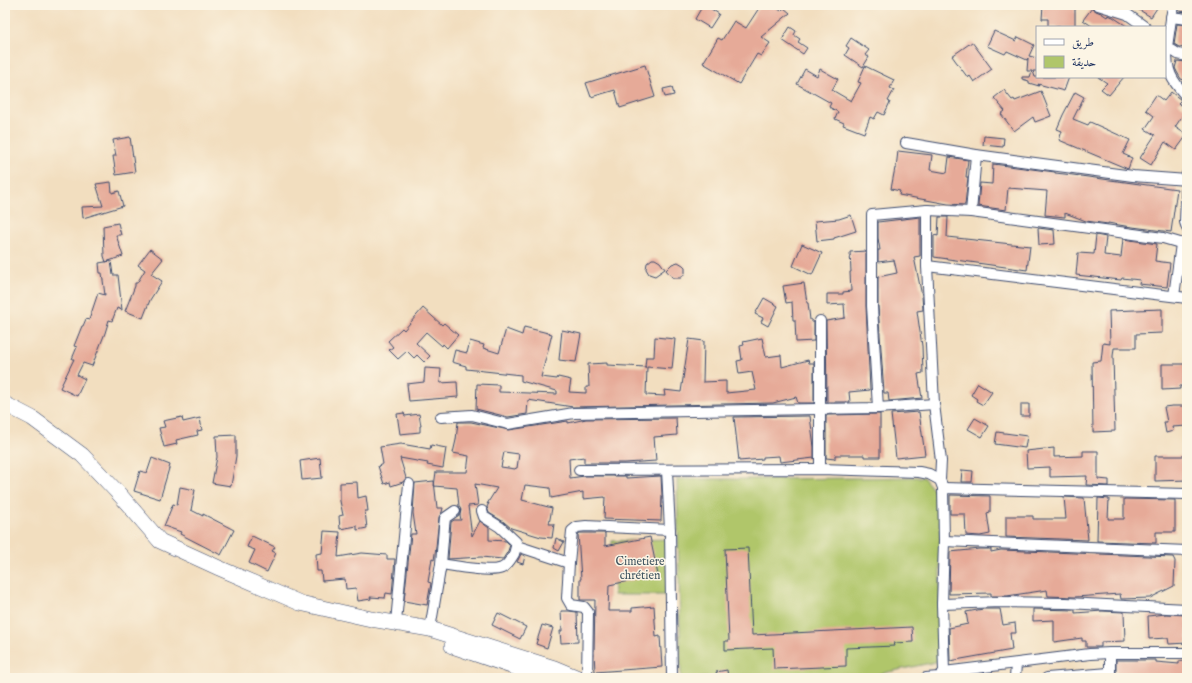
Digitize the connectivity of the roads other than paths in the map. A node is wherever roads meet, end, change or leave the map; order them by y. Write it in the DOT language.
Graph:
graph roads {
  1 [pos="1098,5"];
  2 [pos="1173,5"];
  3 [pos="1171,17"];
  4 [pos="1187,19"];
  5 [pos="1144,26"];
  6 [pos="1166,45"];
  7 [pos="1187,56"];
  8 [pos="1187,97"];
  9 [pos="906,143"];
  10 [pos="976,155"];
  11 [pos="1187,178"];
  12 [pos="927,210"];
  13 [pos="971,212"];
  14 [pos="1187,228"];
  15 [pos="1184,245"];
  16 [pos="927,266"];
  17 [pos="1174,296"];
  18 [pos="1187,298"];
  19 [pos="820,321"];
  20 [pos="5,404"];
  21 [pos="934,404"];
  22 [pos="878,408"];
  23 [pos="820,409"];
  24 [pos="441,417"];
  25 [pos="820,469"];
  26 [pos="579,470"];
  27 [pos="667,470"];
  28 [pos="408,484"];
  29 [pos="942,484"];
  30 [pos="1187,494"];
  31 [pos="455,511"];
  32 [pos="482,511"];
  33 [pos="670,530"];
  34 [pos="944,542"];
  35 [pos="517,546"];
  36 [pos="1187,551"];
  37 [pos="441,564"];
  38 [pos="569,564"];
  39 [pos="942,604"];
  40 [pos="1187,609"];
  41 [pos="371,619"];
  42 [pos="396,622"];
  43 [pos="430,629"];
  44 [pos="1110,653"];
  45 [pos="1187,653"];
  46 [pos="1016,664"];
  47 [pos="1110,675"];
  48 [pos="941,676"];
  49 [pos="546,678"];
  50 [pos="578,678"];
  51 [pos="588,678"];
  52 [pos="672,678"];
  53 [pos="926,678"];
  54 [pos="1016,678"];
  55 [pos="1047,678"];
  1 -- 5 [label="street"];
  2 -- 3 [label="street"];
  3 -- 4 [label="street"];
  3 -- 6 [label="street"];
  6 -- 7 [label="street"];
  6 -- 8 [label="street"];
  9 -- 10 [label="street"];
  10 -- 11 [label="street"];
  10 -- 13 [label="street"];
  11 -- 14 [label="street"];
  12 -- 13 [label="street"];
  12 -- 16 [label="street"];
  12 -- 22 [label="street"];
  13 -- 15 [label="street"];
  15 -- 17 [label="street"];
  16 -- 17 [label="street"];
  16 -- 21 [label="street"];
  17 -- 18 [label="street"];
  19 -- 23 [label="street"];
  20 -- 41 [label="main road"];
  21 -- 22 [label="street"];
  21 -- 29 [label="street"];
  22 -- 23 [label="street"];
  23 -- 24 [label="street"];
  23 -- 25 [label="street"];
  25 -- 27 [label="street"];
  25 -- 29 [label="street"];
  26 -- 27 [label="street"];
  27 -- 33 [label="street"];
  28 -- 42 [label="street"];
  29 -- 30 [label="street"];
  29 -- 34 [label="street"];
  31 -- 37 [label="street"];
  32 -- 35 [label="street"];
  33 -- 38 [label="street"];
  33 -- 52 [label="street"];
  34 -- 36 [label="street"];
  34 -- 39 [label="street"];
  35 -- 37 [label="street"];
  35 -- 38 [label="street"];
  37 -- 43 [label="street"];
  38 -- 51 [label="street"];
  39 -- 40 [label="street"];
  39 -- 48 [label="street"];
  41 -- 42 [label="main road"];
  41 -- 49 [label="main road"];
  42 -- 43 [label="main road"];
  43 -- 50 [label="main road"];
  44 -- 45 [label="street"];
  44 -- 46 [label="street"];
  44 -- 47 [label="street"];
  46 -- 48 [label="street"];
  46 -- 54 [label="street"];
  47 -- 55 [label="street"];
  48 -- 53 [label="street"];
}
